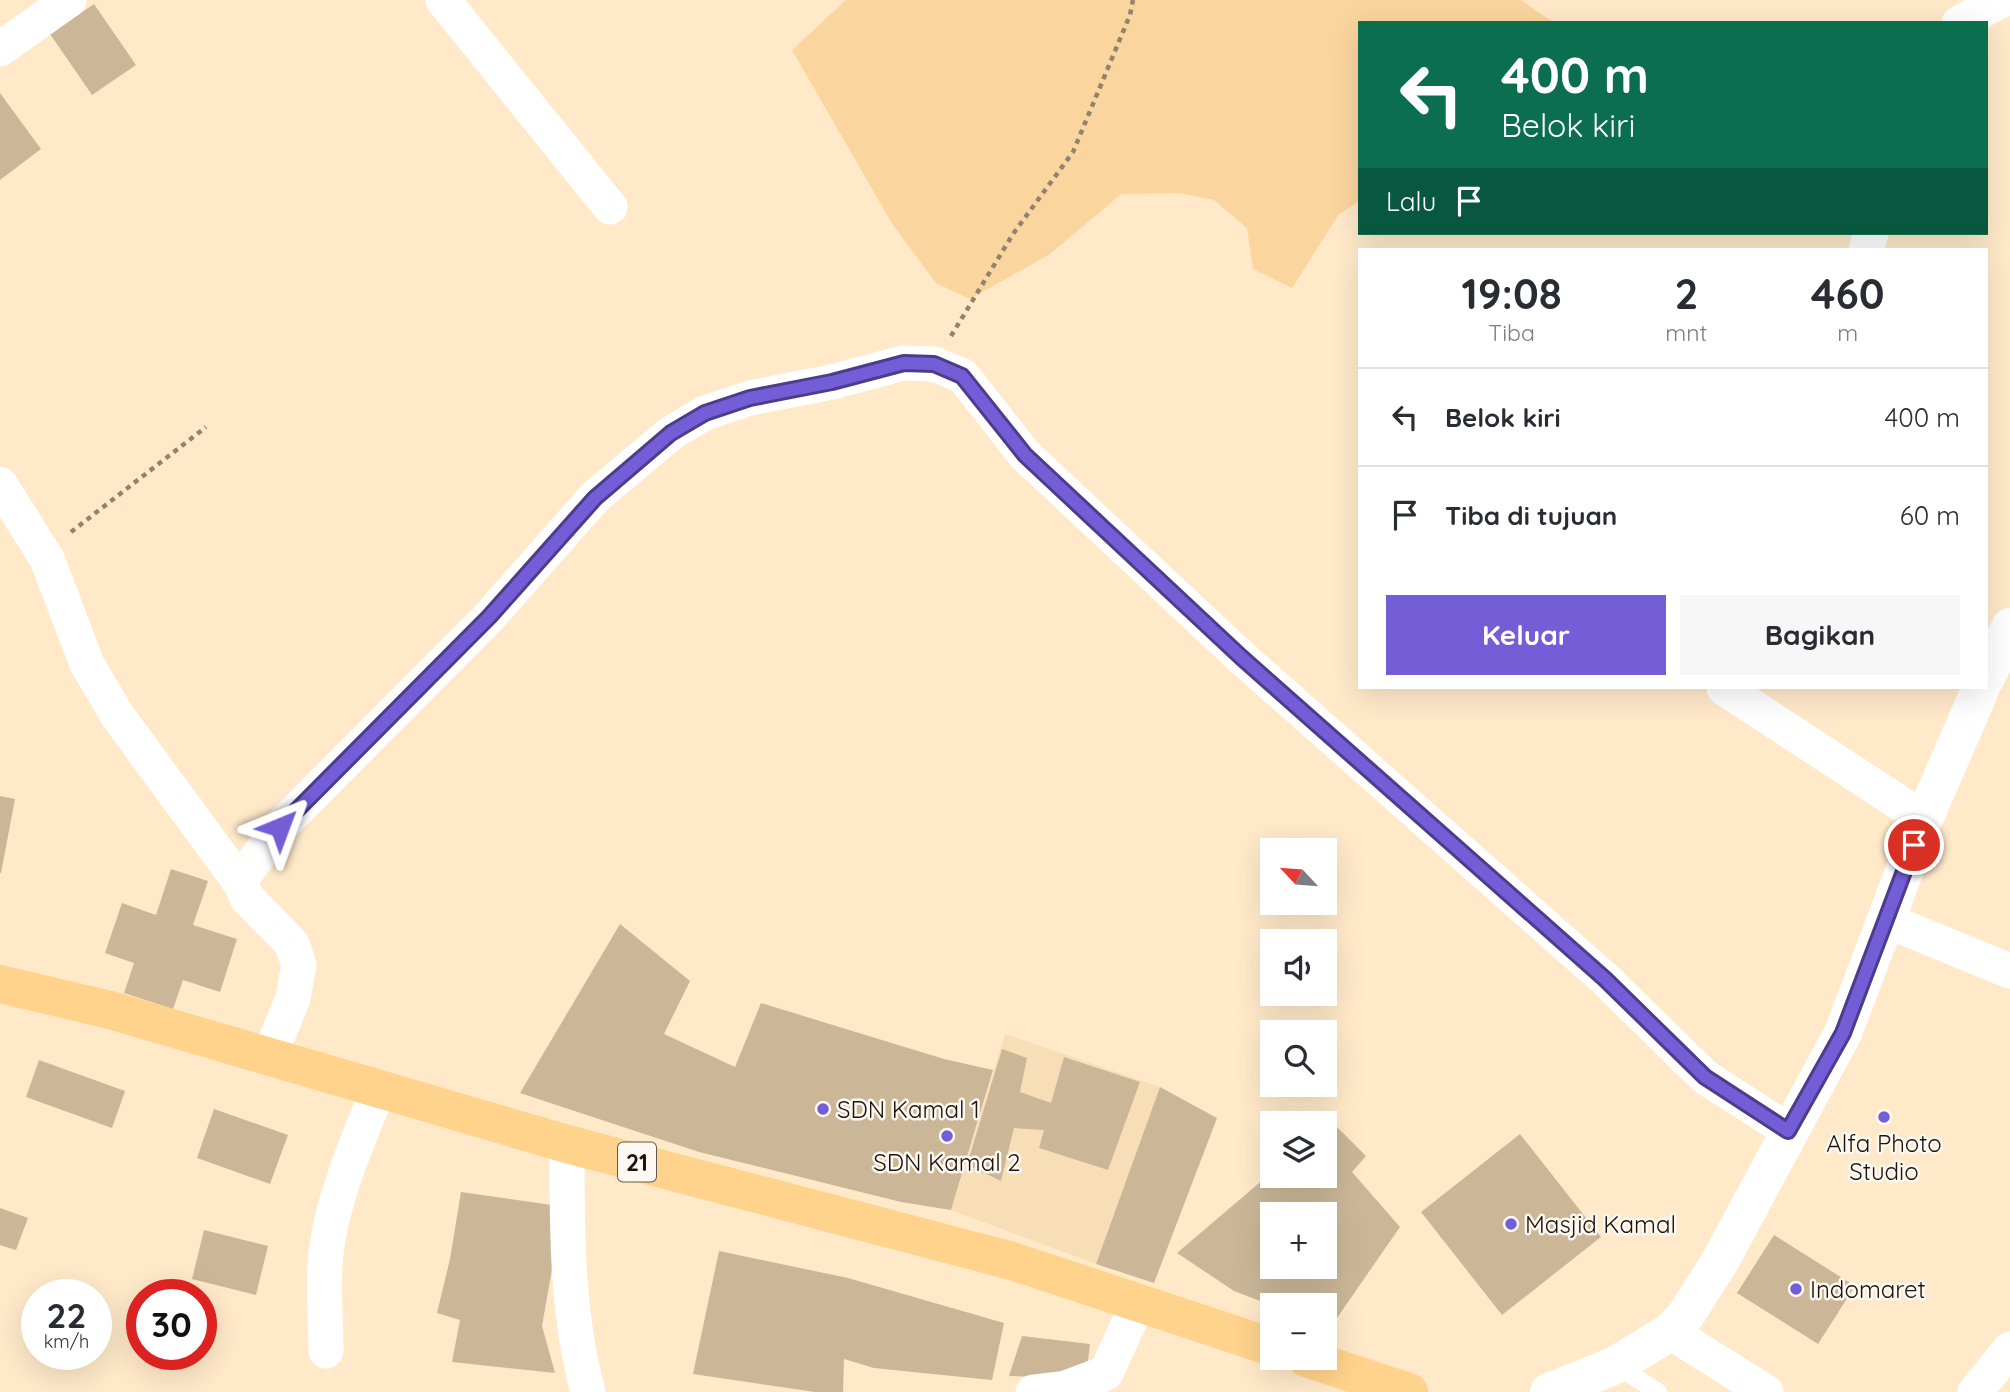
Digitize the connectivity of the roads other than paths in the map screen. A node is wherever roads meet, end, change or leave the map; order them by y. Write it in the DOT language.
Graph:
graph roads {
  1 [pos="69,0"];
  2 [pos="443,0"];
  3 [pos="2002,0"];
  4 [pos="1963,21"];
  5 [pos="0,49"];
  6 [pos="610,207"];
  7 [pos="0,484"];
  8 [pos="2010,627"];
  9 [pos="1988,674"];
  10 [pos="1726,689"];
  11 [pos="1982,689"];
  12 [pos="1924,819"];
  13 [pos="242,884"];
  14 [pos="1886,924"];
  15 [pos="2008,965"];
  16 [pos="0,984"];
  17 [pos="269,1057"];
  18 [pos="379,1088"];
  19 [pos="1788,1131"];
  20 [pos="567,1144"];
  21 [pos="1138,1303"];
  22 [pos="1670,1332"];
  23 [pos="1260,1343"];
  24 [pos="2010,1349"];
  25 [pos="326,1351"];
  26 [pos="1616,1365"];
  27 [pos="1337,1368"];
  28 [pos="588,1392"];
  29 [pos="1033,1392"];
  30 [pos="1409,1392"];
  31 [pos="1549,1392"];
  32 [pos="1658,1392"];
  33 [pos="1766,1392"];
  34 [pos="1975,1392"];
  1 -- 5 [label="street"];
  2 -- 6 [label="street"];
  3 -- 4 [label="street"];
  7 -- 13 [label="street"];
  8 -- 9 [label="main road"];
  10 -- 12 [label="street"];
  11 -- 12 [label="main road"];
  12 -- 14 [label="main road"];
  13 -- 17 [label="street"];
  13 -- 19 [label="street"];
  14 -- 15 [label="street"];
  14 -- 19 [label="main road"];
  16 -- 17 [label="highway, 21"];
  17 -- 18 [label="highway, 21"];
  18 -- 20 [label="highway, 21"];
  18 -- 25 [label="street"];
  19 -- 22 [label="main road"];
  20 -- 21 [label="highway, 21"];
  20 -- 28 [label="street"];
  21 -- 23 [label="highway, 21"];
  21 -- 29 [label="street"];
  22 -- 26 [label="main road"];
  22 -- 33 [label="street"];
  24 -- 34 [label="street"];
  26 -- 31 [label="main road"];
  26 -- 32 [label="lane"];
  27 -- 30 [label="highway"];
}
